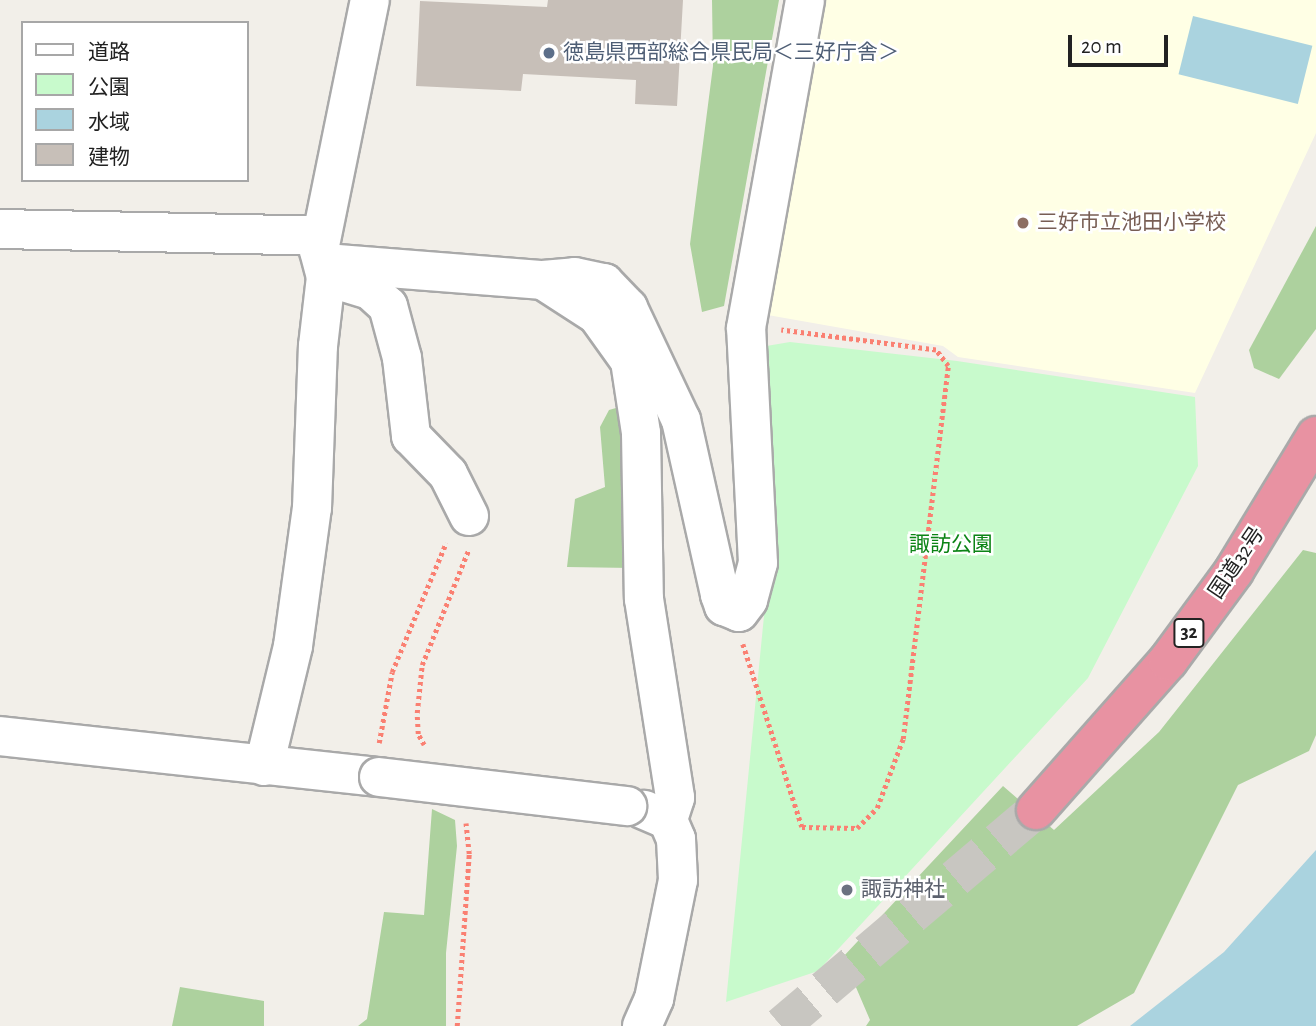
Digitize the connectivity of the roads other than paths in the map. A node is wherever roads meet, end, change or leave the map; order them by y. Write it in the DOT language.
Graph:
graph roads {
  1 [pos="370,0"];
  2 [pos="805,0"];
  3 [pos="0,229"];
  4 [pos="324,259"];
  5 [pos="543,280"];
  6 [pos="1316,436"];
  7 [pos="465,506"];
  8 [pos="0,736"];
  9 [pos="264,766"];
  10 [pos="1036,810"];
  11 [pos="668,820"];
  12 [pos="642,1026"];
  1 -- 4 [label="street"];
  2 -- 5 [label="street"];
  3 -- 4 [label="street"];
  4 -- 5 [label="street"];
  4 -- 7 [label="street"];
  4 -- 9 [label="street"];
  5 -- 11 [label="street"];
  6 -- 10 [label="highway, 国道32号 / 32"];
  8 -- 9 [label="street"];
  9 -- 11 [label="street, bridge"];
  11 -- 12 [label="street"];
}
